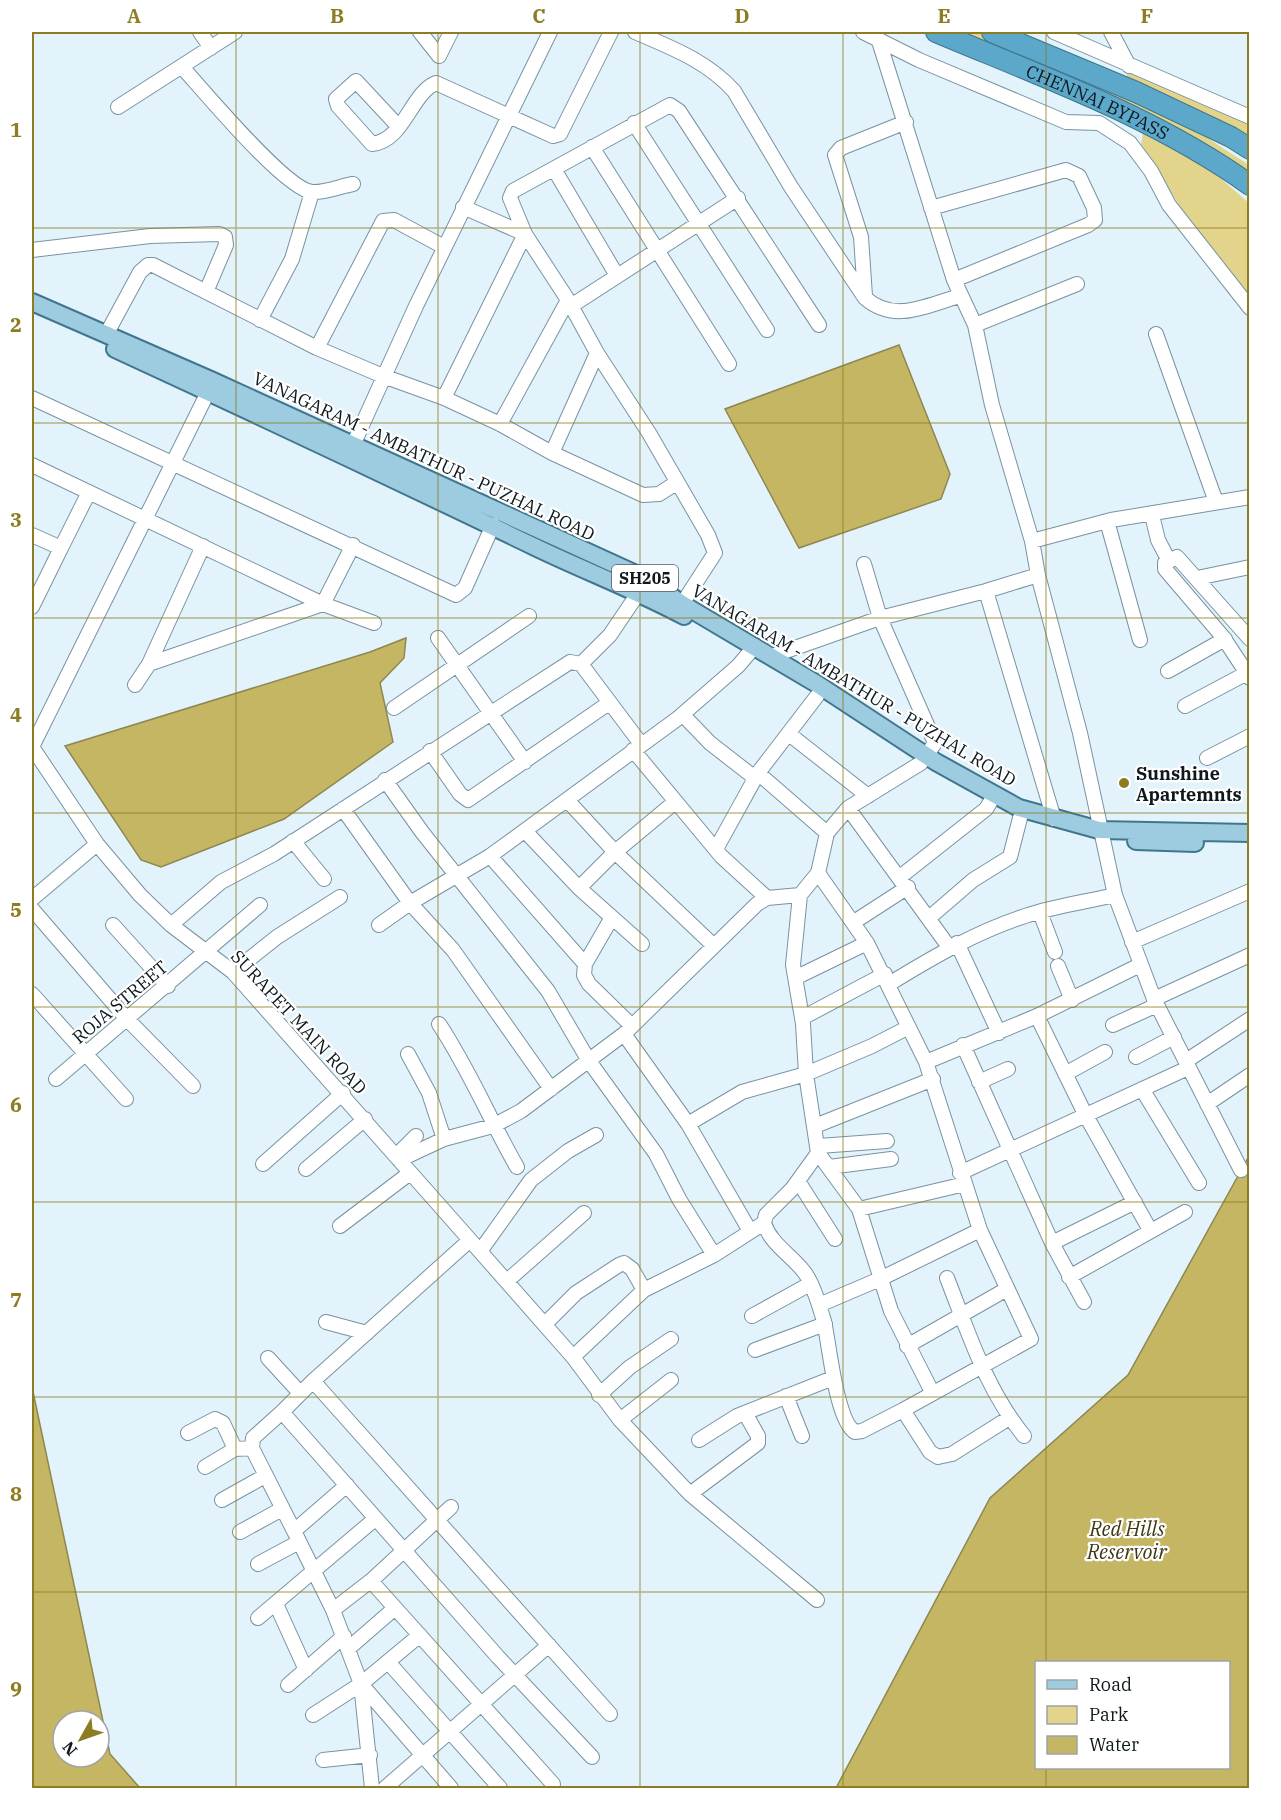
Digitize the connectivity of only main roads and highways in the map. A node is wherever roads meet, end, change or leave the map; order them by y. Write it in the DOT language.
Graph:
graph roads {
  1 [pos="936,32"];
  2 [pos="992,32"];
  3 [pos="1250,149"];
  4 [pos="1250,185"];
  5 [pos="32,302"];
  6 [pos="32,310"];
  7 [pos="210,386"];
  8 [pos="351,450"];
  9 [pos="753,649"];
  10 [pos="924,759"];
  11 [pos="992,801"];
  12 [pos="1250,833"];
  13 [pos="1100,834"];
  14 [pos="1193,837"];
  15 [pos="1250,843"];
  1 -- 4 [label="highway, CHENNAI BYPASS"];
  2 -- 3 [label="highway, CHENNAI BYPASS"];
  5 -- 7 [label="main road, VANAGARAM - AMBATHUR - PUZHAL ROAD / SH205"];
  6 -- 7 [label="main road"];
  7 -- 8 [label="main road, VANAGARAM - AMBATHUR - PUZHAL ROAD / SH205"];
  8 -- 9 [label="main road"];
  8 -- 9 [label="main road, VANAGARAM - AMBATHUR - PUZHAL ROAD / SH205"];
  9 -- 10 [label="main road"];
  9 -- 10 [label="main road, VANAGARAM - AMBATHUR - PUZHAL ROAD / SH205"];
  10 -- 11 [label="main road, VANAGARAM - AMBATHUR - PUZHAL ROAD / SH205"];
  11 -- 13 [label="main road, VANAGARAM - AMBATHUR - PUZHAL ROAD / SH205"];
  11 -- 13 [label="main road"];
  12 -- 14 [label="main road, VANAGARAM - AMBATHUR - PUZHAL ROAD / SH205"];
  13 -- 14 [label="main road, VANAGARAM - AMBATHUR - PUZHAL ROAD / SH205"];
  14 -- 15 [label="main road"];
}
